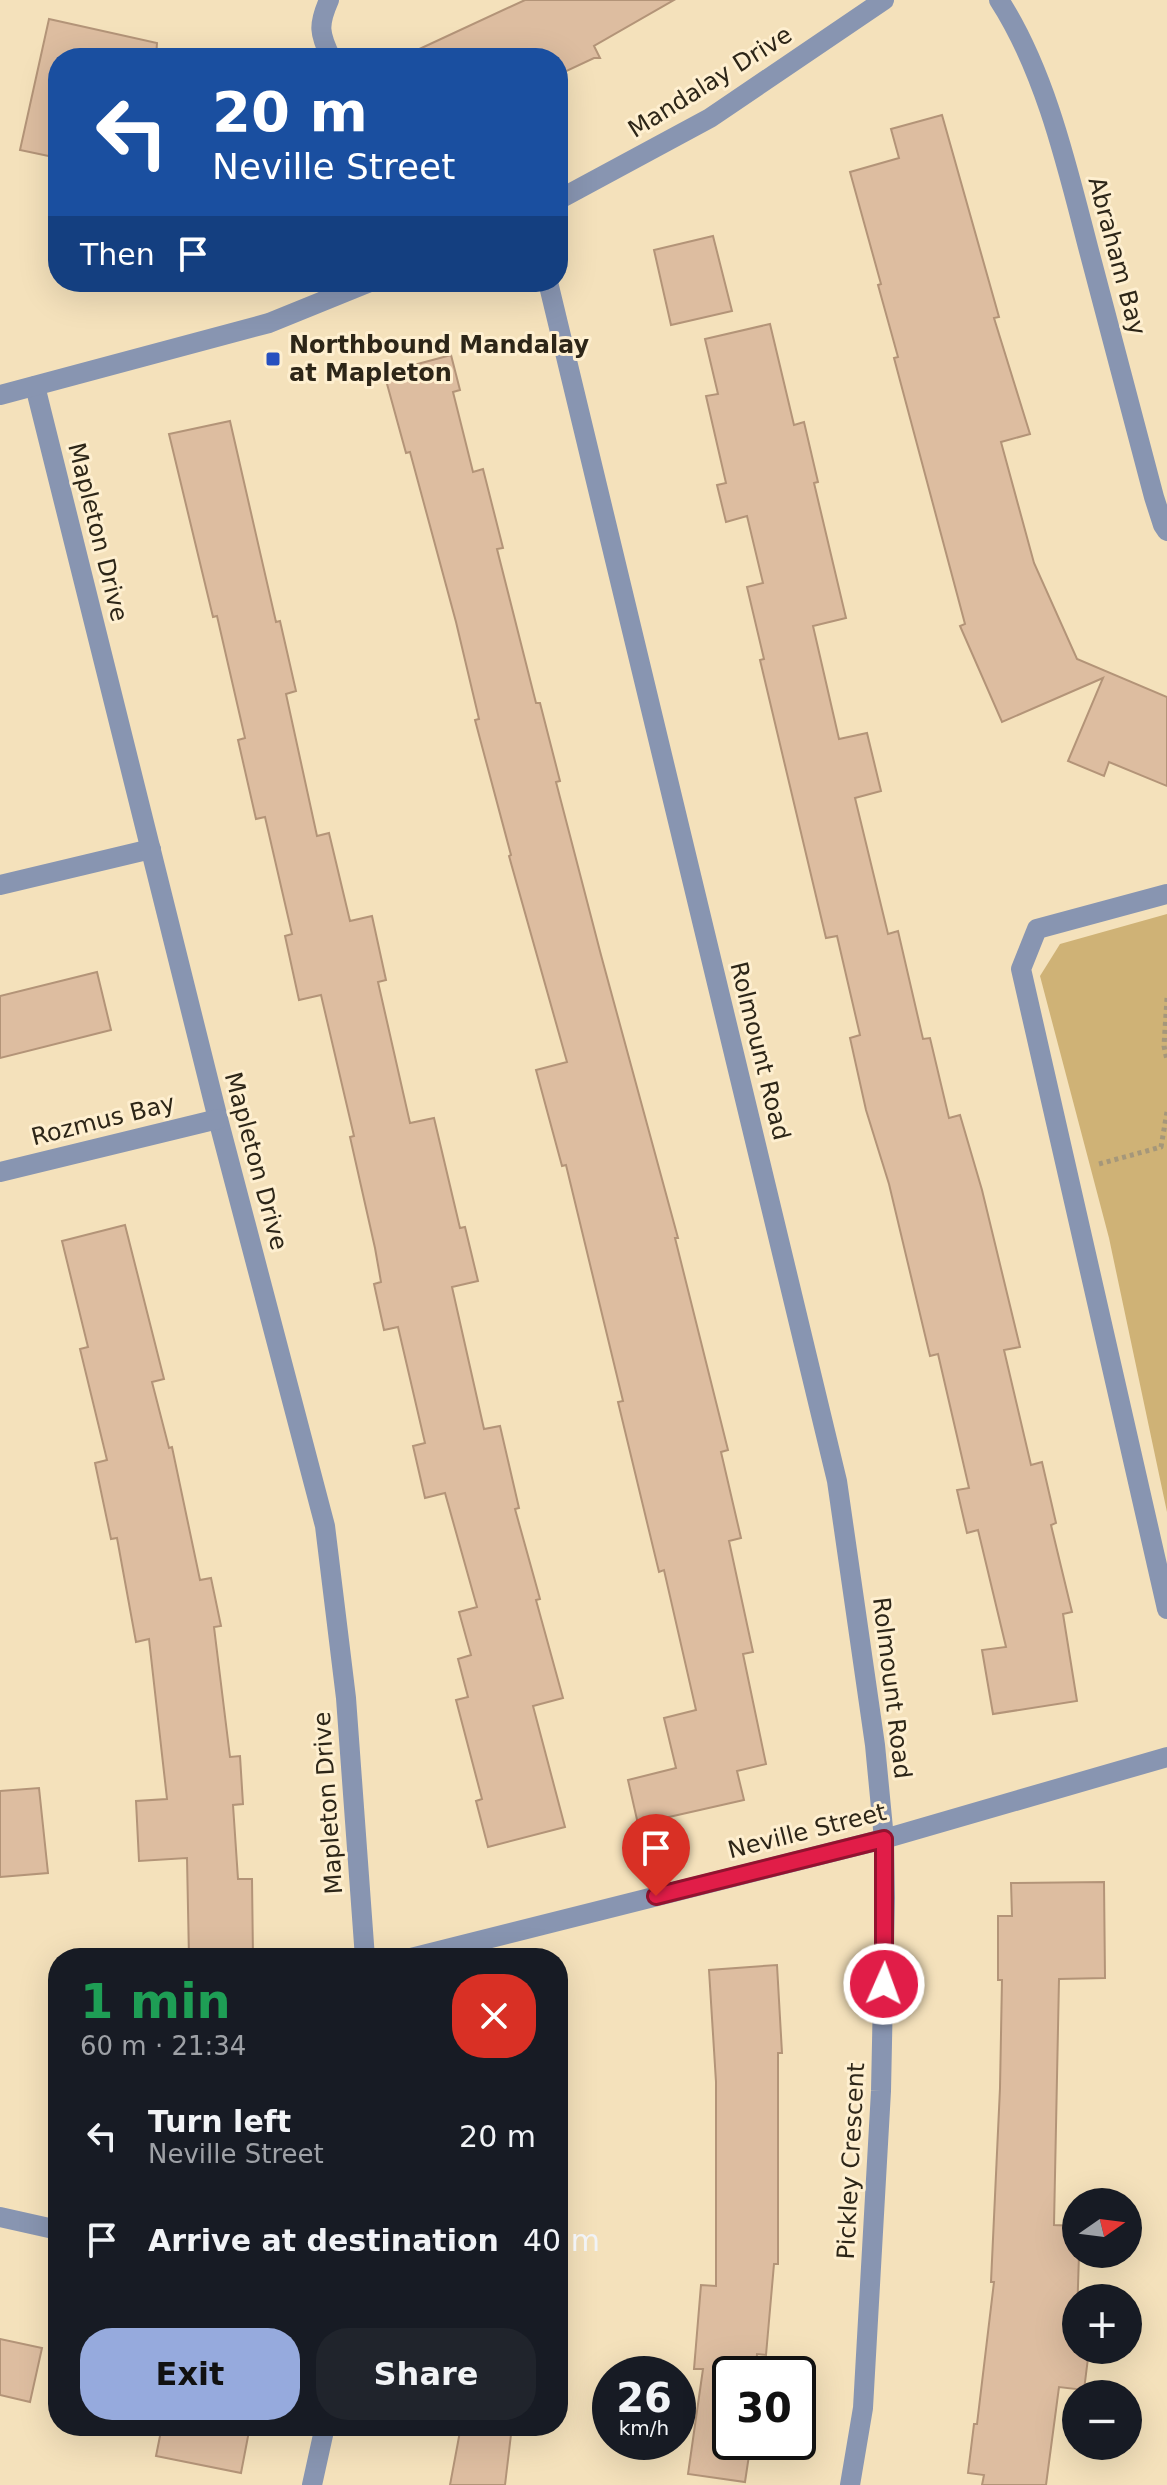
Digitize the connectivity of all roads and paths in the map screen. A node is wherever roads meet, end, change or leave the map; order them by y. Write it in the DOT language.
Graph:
graph roads {
  1 [pos="329,0"];
  2 [pos="884,0"];
  3 [pos="999,0"];
  4 [pos="326,48"];
  5 [pos="568,195"];
  6 [pos="345,292"];
  7 [pos="550,292"];
  8 [pos="35,386"];
  9 [pos="0,395"];
  10 [pos="1167,531"];
  11 [pos="151,849"];
  12 [pos="0,885"];
  13 [pos="1167,894"];
  14 [pos="1167,998"];
  15 [pos="1167,1060"];
  16 [pos="1167,1112"];
  17 [pos="218,1119"];
  18 [pos="1164,1146"];
  19 [pos="0,1172"];
  20 [pos="1067,1172"];
  21 [pos="1167,1609"];
  22 [pos="1167,1757"];
  23 [pos="884,1839"];
  24 [pos="364,1948"];
  25 [pos="451,1948"];
  26 [pos="0,2217"];
  27 [pos="48,2228"];
  28 [pos="323,2436"];
  29 [pos="312,2485"];
  30 [pos="850,2485"];
  1 -- 4 [label="street"];
  2 -- 5 [label="street, Mandalay Drive"];
  3 -- 10 [label="street, Abraham Bay"];
  6 -- 8 [label="street"];
  7 -- 23 [label="street, Rolmount Road"];
  8 -- 9 [label="street"];
  8 -- 11 [label="street, Mapleton Drive"];
  11 -- 12 [label="street"];
  11 -- 17 [label="street, Mapleton Drive"];
  13 -- 20 [label="street"];
  14 -- 15 [label="path"];
  16 -- 18 [label="path"];
  17 -- 19 [label="street, Rozmus Bay"];
  17 -- 24 [label="street, Mapleton Drive"];
  18 -- 20 [label="path"];
  20 -- 21 [label="street"];
  22 -- 23 [label="street, Neville Street"];
  23 -- 25 [label="street, Neville Street"];
  23 -- 30 [label="street, Pickley Crescent"];
  26 -- 27 [label="street"];
  28 -- 29 [label="street"];
}
